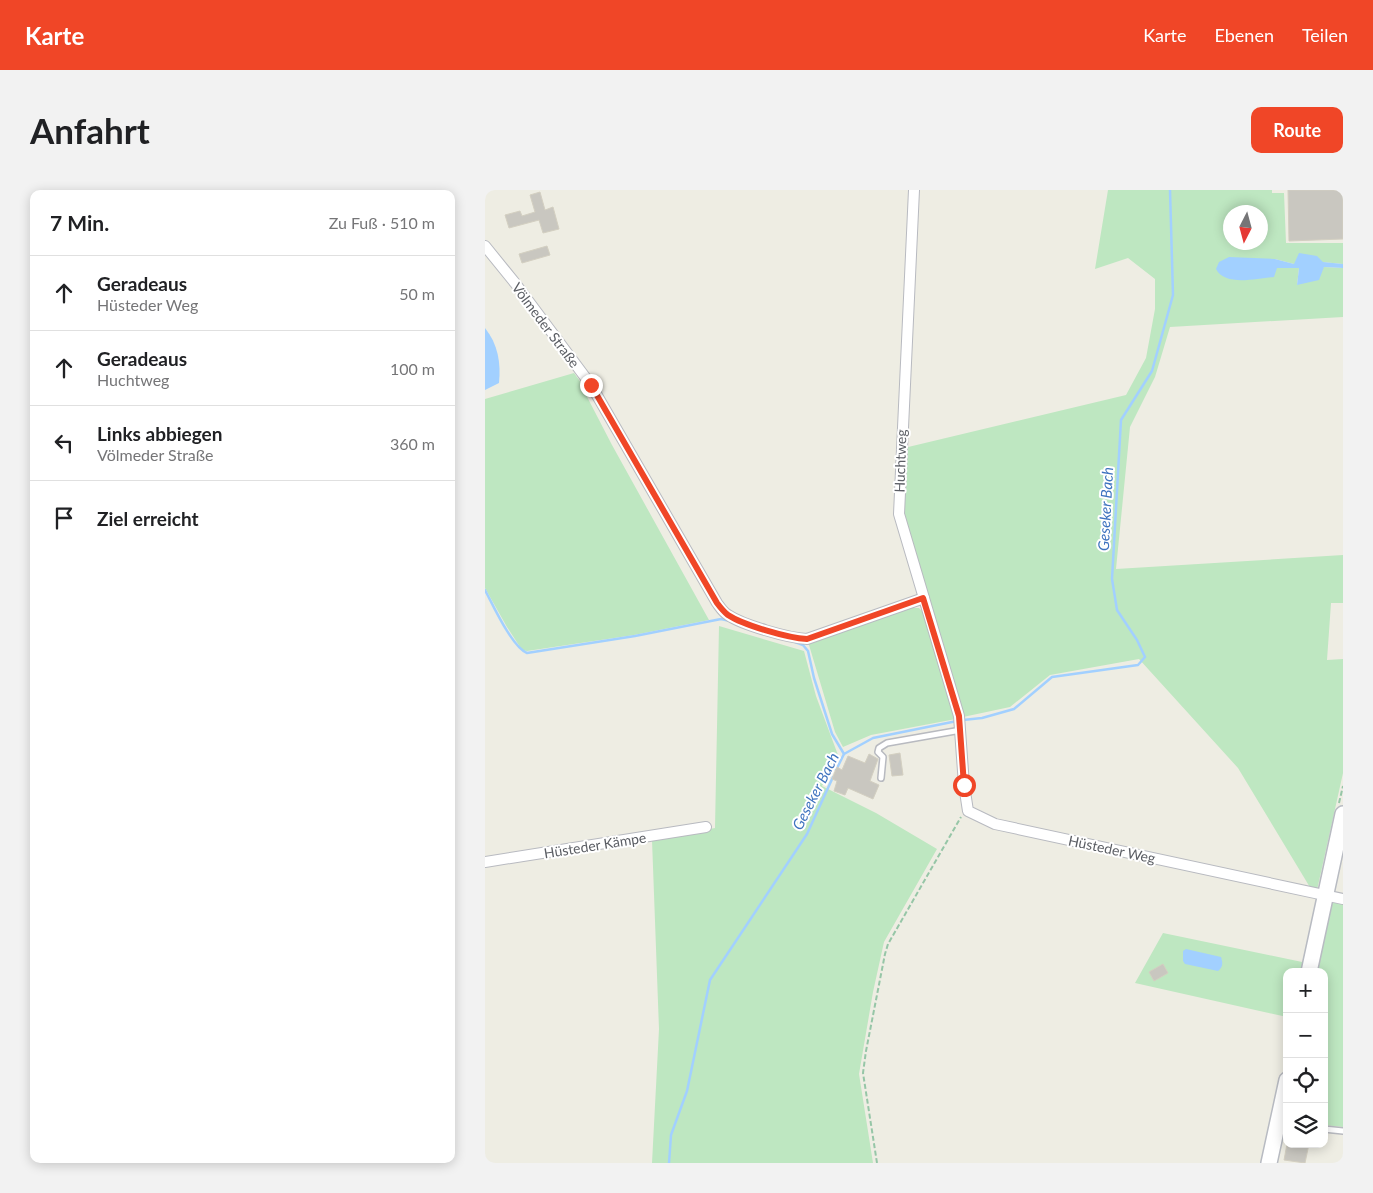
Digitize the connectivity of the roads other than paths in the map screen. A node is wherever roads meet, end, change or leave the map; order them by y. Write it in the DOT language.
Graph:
graph roads {
  1 [pos="913,190"];
  2 [pos="485,246"];
  3 [pos="923,598"];
  4 [pos="960,723"];
  5 [pos="881,778"];
  6 [pos="1343,814"];
  7 [pos="706,827"];
  8 [pos="485,862"];
  9 [pos="1325,895"];
  10 [pos="1343,899"];
  11 [pos="1310,968"];
  12 [pos="1284,1103"];
  13 [pos="1282,1123"];
  14 [pos="1328,1129"];
  15 [pos="1343,1131"];
  16 [pos="1269,1163"];
  1 -- 3 [label="street, Huchtweg"];
  2 -- 3 [label="street, Völmeder Straße"];
  3 -- 4 [label="street, Huchtweg"];
  4 -- 5 [label="lane"];
  4 -- 9 [label="street, Hüsteder Weg"];
  6 -- 9 [label="main road"];
  7 -- 8 [label="street, Hüsteder Kämpe"];
  9 -- 10 [label="street, Hüsteder Weg"];
  9 -- 11 [label="main road"];
  12 -- 13 [label="main road"];
  13 -- 16 [label="main road"];
  14 -- 15 [label="lane"];
}
